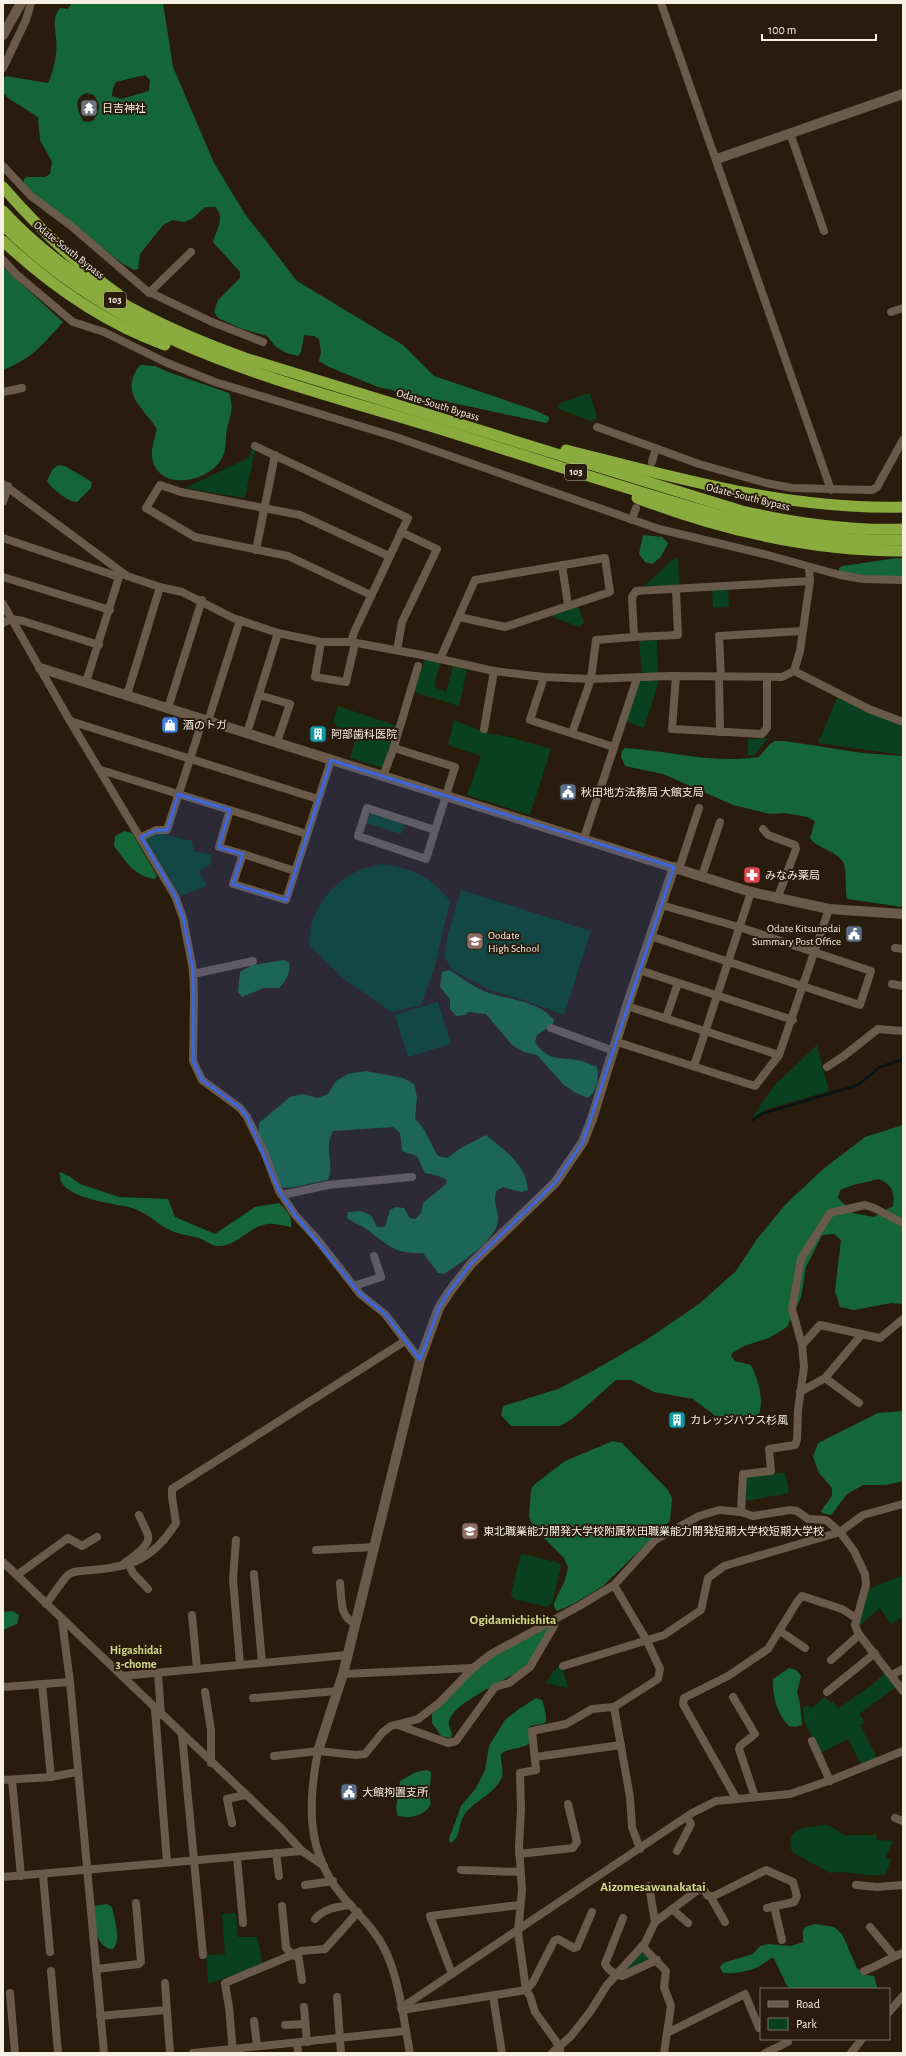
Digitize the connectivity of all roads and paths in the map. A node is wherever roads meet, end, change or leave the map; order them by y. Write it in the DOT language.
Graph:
graph roads {
  1 [pos="21,3"];
  2 [pos="31,3"];
  3 [pos="661,3"];
  4 [pos="3,35"];
  5 [pos="3,68"];
  6 [pos="903,94"];
  7 [pos="790,133"];
  8 [pos="717,159"];
  9 [pos="3,166"];
  10 [pos="3,187"];
  11 [pos="3,211"];
  12 [pos="3,225"];
  13 [pos="824,231"];
  14 [pos="3,241"];
  15 [pos="191,252"];
  16 [pos="3,260"];
  17 [pos="149,292"];
  18 [pos="903,308"];
  19 [pos="891,312"];
  20 [pos="263,342"];
  21 [pos="244,363"];
  22 [pos="22,388"];
  23 [pos="3,392"];
  24 [pos="445,426"];
  25 [pos="597,427"];
  26 [pos="903,440"];
  27 [pos="255,446"];
  28 [pos="656,448"];
  29 [pos="275,455"];
  30 [pos="652,462"];
  31 [pos="5,485"];
  32 [pos="831,490"];
  33 [pos="3,502"];
  34 [pos="710,507"];
  35 [pos="903,507"];
  36 [pos="264,508"];
  37 [pos="636,508"];
  38 [pos="632,520"];
  39 [pos="903,529"];
  40 [pos="401,532"];
  41 [pos="3,538"];
  42 [pos="903,540"];
  43 [pos="256,550"];
  44 [pos="903,551"];
  45 [pos="389,556"];
  46 [pos="562,565"];
  47 [pos="809,568"];
  48 [pos="121,575"];
  49 [pos="3,577"];
  50 [pos="903,580"];
  51 [pos="810,581"];
  52 [pos="160,587"];
  53 [pos="676,589"];
  54 [pos="372,595"];
  55 [pos="202,600"];
  56 [pos="3,604"];
  57 [pos="568,605"];
  58 [pos="110,610"];
  59 [pos="459,616"];
  60 [pos="11,619"];
  61 [pos="240,620"];
  62 [pos="3,623"];
  63 [pos="802,631"];
  64 [pos="278,633"];
  65 [pos="634,637"];
  66 [pos="321,642"];
  67 [pos="353,643"];
  68 [pos="98,645"];
  69 [pos="397,650"];
  70 [pos="440,659"];
  71 [pos="418,666"];
  72 [pos="40,668"];
  73 [pos="494,671"];
  74 [pos="794,671"];
  75 [pos="676,676"];
  76 [pos="720,676"];
  77 [pos="544,677"];
  78 [pos="637,678"];
  79 [pos="767,678"];
  80 [pos="591,679"];
  81 [pos="86,682"];
  82 [pos="127,695"];
  83 [pos="259,695"];
  84 [pos="168,708"];
  85 [pos="205,720"];
  86 [pos="70,721"];
  87 [pos="903,722"];
  88 [pos="484,729"];
  89 [pos="720,732"];
  90 [pos="247,733"];
  91 [pos="572,733"];
  92 [pos="277,742"];
  93 [pos="614,747"];
  94 [pos="394,748"];
  95 [pos="190,758"];
  96 [pos="331,760"];
  97 [pos="101,770"];
  98 [pos="383,776"];
  99 [pos="178,794"];
  100 [pos="447,795"];
  101 [pos="318,799"];
  102 [pos="699,808"];
  103 [pos="230,810"];
  104 [pos="720,822"];
  105 [pos="763,829"];
  106 [pos="435,830"];
  107 [pos="307,834"];
  108 [pos="141,837"];
  109 [pos="584,838"];
  110 [pos="243,854"];
  111 [pos="676,868"];
  112 [pos="295,871"];
  113 [pos="702,876"];
  114 [pos="751,892"];
  115 [pos="777,898"];
  116 [pos="661,905"];
  117 [pos="829,909"];
  118 [pos="903,914"];
  119 [pos="739,927"];
  120 [pos="650,936"];
  121 [pos="814,952"];
  122 [pos="253,961"];
  123 [pos="728,961"];
  124 [pos="639,970"];
  125 [pos="193,974"];
  126 [pos="678,983"];
  127 [pos="892,984"];
  128 [pos="804,985"];
  129 [pos="903,986"];
  130 [pos="718,996"];
  131 [pos="627,1006"];
  132 [pos="666,1018"];
  133 [pos="793,1020"];
  134 [pos="551,1028"];
  135 [pos="706,1031"];
  136 [pos="903,1031"];
  137 [pos="616,1046"];
  138 [pos="779,1056"];
  139 [pos="694,1066"];
  140 [pos="827,1067"];
  141 [pos="412,1177"];
  142 [pos="282,1195"];
  143 [pos="903,1223"];
  144 [pos="374,1256"];
  145 [pos="354,1286"];
  146 [pos="903,1319"];
  147 [pos="862,1334"];
  148 [pos="405,1341"];
  149 [pos="802,1345"];
  150 [pos="420,1360"];
  151 [pos="825,1378"];
  152 [pos="800,1392"];
  153 [pos="859,1403"];
  154 [pos="903,1504"];
  155 [pos="741,1512"];
  156 [pos="139,1515"];
  157 [pos="840,1532"];
  158 [pos="97,1537"];
  159 [pos="236,1540"];
  160 [pos="375,1547"];
  161 [pos="316,1550"];
  162 [pos="3,1562"];
  163 [pos="129,1565"];
  164 [pos="118,1568"];
  165 [pos="254,1574"];
  166 [pos="17,1576"];
  167 [pos="340,1583"];
  168 [pos="614,1585"];
  169 [pos="148,1589"];
  170 [pos="46,1604"];
  171 [pos="192,1615"];
  172 [pos="856,1618"];
  173 [pos="62,1620"];
  174 [pos="554,1620"];
  175 [pos="355,1623"];
  176 [pos="780,1630"];
  177 [pos="859,1635"];
  178 [pos="647,1642"];
  179 [pos="805,1648"];
  180 [pos="875,1653"];
  181 [pos="347,1655"];
  182 [pos="831,1660"];
  183 [pos="262,1662"];
  184 [pos="240,1664"];
  185 [pos="563,1666"];
  186 [pos="473,1668"];
  187 [pos="197,1669"];
  188 [pos="903,1669"];
  189 [pos="158,1673"];
  190 [pos="343,1674"];
  191 [pos="892,1675"];
  192 [pos="122,1676"];
  193 [pos="70,1682"];
  194 [pos="42,1684"];
  195 [pos="3,1687"];
  196 [pos="337,1691"];
  197 [pos="903,1691"];
  198 [pos="205,1692"];
  199 [pos="827,1692"];
  200 [pos="732,1697"];
  201 [pos="253,1698"];
  202 [pos="614,1707"];
  203 [pos="158,1712"];
  204 [pos="398,1725"];
  205 [pos="182,1734"];
  206 [pos="812,1741"];
  207 [pos="621,1745"];
  208 [pos="318,1751"];
  209 [pos="903,1751"];
  210 [pos="274,1756"];
  211 [pos="536,1757"];
  212 [pos="211,1763"];
  213 [pos="78,1772"];
  214 [pos="52,1777"];
  215 [pos="3,1780"];
  216 [pos="12,1780"];
  217 [pos="830,1781"];
  218 [pos="245,1795"];
  219 [pos="755,1797"];
  220 [pos="736,1798"];
  221 [pos="568,1804"];
  222 [pos="687,1817"];
  223 [pos="232,1823"];
  224 [pos="640,1850"];
  225 [pos="302,1851"];
  226 [pos="677,1851"];
  227 [pos="276,1853"];
  228 [pos="519,1854"];
  229 [pos="237,1857"];
  230 [pos="167,1862"];
  231 [pos="194,1862"];
  232 [pos="324,1866"];
  233 [pos="461,1870"];
  234 [pos="87,1871"];
  235 [pos="520,1872"];
  236 [pos="43,1875"];
  237 [pos="20,1876"];
  238 [pos="279,1876"];
  239 [pos="3,1877"];
  240 [pos="333,1882"];
  241 [pos="305,1885"];
  242 [pos="856,1885"];
  243 [pos="903,1885"];
  244 [pos="649,1886"];
  245 [pos="710,1896"];
  246 [pos="136,1903"];
  247 [pos="351,1905"];
  248 [pos="519,1905"];
  249 [pos="282,1906"];
  250 [pos="672,1909"];
  251 [pos="358,1912"];
  252 [pos="592,1912"];
  253 [pos="624,1918"];
  254 [pos="315,1919"];
  255 [pos="654,1922"];
  256 [pos="725,1922"];
  257 [pos="688,1923"];
  258 [pos="243,1924"];
  259 [pos="870,1927"];
  260 [pos="518,1932"];
  261 [pos="782,1940"];
  262 [pos="642,1946"];
  263 [pos="50,1952"];
  264 [pos="903,1953"];
  265 [pos="203,1955"];
  266 [pos="296,1955"];
  267 [pos="894,1956"];
  268 [pos="657,1960"];
  269 [pos="96,1969"];
  270 [pos="51,1971"];
  271 [pos="864,1971"];
  272 [pos="452,1974"];
  273 [pos="616,1975"];
  274 [pos="302,1980"];
  275 [pos="165,1983"];
  276 [pos="526,1990"];
  277 [pos="10,1993"];
  278 [pos="493,1996"];
  279 [pos="903,1996"];
  280 [pos="337,1997"];
  281 [pos="304,2007"];
  282 [pos="401,2009"];
  283 [pos="166,2010"];
  284 [pos="890,2011"];
  285 [pos="100,2016"];
  286 [pos="254,2021"];
  287 [pos="305,2024"];
  288 [pos="285,2025"];
  289 [pos="760,2028"];
  290 [pos="406,2031"];
  291 [pos="667,2033"];
  292 [pos="340,2039"];
  293 [pos="787,2040"];
  294 [pos="861,2040"];
  295 [pos="307,2042"];
  296 [pos="297,2043"];
  297 [pos="257,2046"];
  298 [pos="560,2050"];
  299 [pos="233,2051"];
  300 [pos="15,2053"];
  301 [pos="58,2053"];
  302 [pos="104,2053"];
  303 [pos="170,2053"];
  304 [pos="193,2053"];
  305 [pos="298,2053"];
  306 [pos="341,2053"];
  307 [pos="410,2053"];
  308 [pos="502,2053"];
  309 [pos="552,2053"];
  310 [pos="664,2053"];
  311 [pos="765,2053"];
  312 [pos="851,2053"];
  1 -- 4 [label="street"];
  2 -- 5 [label="street"];
  3 -- 8 [label="street"];
  6 -- 7 [label="street"];
  7 -- 8 [label="street"];
  7 -- 13 [label="street"];
  8 -- 32 [label="street"];
  9 -- 17 [label="street"];
  10 -- 21 [label="highway"];
  11 -- 21 [label="highway, Odate-South Bypass / 103"];
  12 -- 21 [label="highway, Odate-South Bypass / 103"];
  14 -- 21 [label="highway"];
  15 -- 17 [label="street"];
  16 -- 38 [label="street"];
  17 -- 20 [label="street"];
  18 -- 19 [label="street"];
  21 -- 24 [label="highway, Odate-South Bypass / 103"];
  22 -- 23 [label="street"];
  24 -- 34 [label="highway, Odate-South Bypass / 103"];
  24 -- 35 [label="highway"];
  24 -- 44 [label="highway"];
  25 -- 28 [label="street"];
  26 -- 32 [label="street"];
  27 -- 29 [label="street"];
  28 -- 30 [label="street"];
  28 -- 32 [label="street"];
  29 -- 36 [label="street"];
  29 -- 40 [label="street"];
  31 -- 33 [label="street"];
  31 -- 48 [label="street"];
  34 -- 39 [label="highway, Odate-South Bypass / 103"];
  34 -- 42 [label="highway, Odate-South Bypass / 103"];
  36 -- 43 [label="street"];
  36 -- 43 [label="street"];
  36 -- 45 [label="street"];
  37 -- 38 [label="street"];
  38 -- 47 [label="street"];
  40 -- 45 [label="street"];
  40 -- 69 [label="street"];
  41 -- 48 [label="street"];
  43 -- 54 [label="street"];
  45 -- 54 [label="street"];
  46 -- 57 [label="street"];
  46 -- 57 [label="street"];
  46 -- 59 [label="street"];
  47 -- 50 [label="street"];
  47 -- 51 [label="street"];
  48 -- 52 [label="street"];
  48 -- 58 [label="street"];
  49 -- 58 [label="street"];
  51 -- 53 [label="street"];
  51 -- 63 [label="street"];
  52 -- 55 [label="street"];
  52 -- 82 [label="street"];
  53 -- 65 [label="street"];
  53 -- 65 [label="street"];
  54 -- 67 [label="street"];
  55 -- 61 [label="street"];
  55 -- 84 [label="street"];
  56 -- 60 [label="street"];
  57 -- 59 [label="street"];
  58 -- 68 [label="street"];
  59 -- 70 [label="street"];
  60 -- 62 [label="street"];
  60 -- 68 [label="street"];
  60 -- 72 [label="street"];
  61 -- 64 [label="street"];
  61 -- 85 [label="street"];
  63 -- 74 [label="street"];
  63 -- 76 [label="street"];
  64 -- 66 [label="street"];
  64 -- 83 [label="street"];
  65 -- 80 [label="street"];
  66 -- 67 [label="street"];
  66 -- 67 [label="street"];
  67 -- 69 [label="street"];
  68 -- 81 [label="street"];
  69 -- 70 [label="street"];
  70 -- 73 [label="street"];
  71 -- 94 [label="street"];
  72 -- 81 [label="street"];
  72 -- 86 [label="street"];
  73 -- 77 [label="street"];
  73 -- 88 [label="street"];
  74 -- 79 [label="street"];
  74 -- 87 [label="street"];
  75 -- 76 [label="street"];
  75 -- 78 [label="street"];
  75 -- 89 [label="street"];
  76 -- 79 [label="street"];
  76 -- 89 [label="street"];
  77 -- 80 [label="street"];
  77 -- 91 [label="street"];
  78 -- 80 [label="street"];
  78 -- 93 [label="street"];
  79 -- 89 [label="street"];
  80 -- 91 [label="street"];
  81 -- 82 [label="street"];
  82 -- 84 [label="street"];
  83 -- 90 [label="street"];
  83 -- 92 [label="street"];
  84 -- 85 [label="street"];
  85 -- 90 [label="street"];
  85 -- 95 [label="street"];
  86 -- 95 [label="street"];
  86 -- 97 [label="street"];
  90 -- 92 [label="street"];
  91 -- 93 [label="street"];
  92 -- 96 [label="street"];
  93 -- 109 [label="street"];
  94 -- 98 [label="street"];
  94 -- 100 [label="street"];
  95 -- 99 [label="street"];
  95 -- 101 [label="street"];
  96 -- 98 [label="street"];
  96 -- 101 [label="street"];
  97 -- 99 [label="street"];
  97 -- 108 [label="street"];
  98 -- 100 [label="street"];
  99 -- 103 [label="street"];
  99 -- 108 [label="street"];
  100 -- 106 [label="street"];
  100 -- 109 [label="street"];
  101 -- 107 [label="street"];
  102 -- 111 [label="street"];
  103 -- 107 [label="street"];
  103 -- 110 [label="street"];
  104 -- 113 [label="street"];
  105 -- 115 [label="street"];
  106 -- 106 [label="street"];
  107 -- 112 [label="street"];
  108 -- 125 [label="street"];
  109 -- 111 [label="street"];
  110 -- 112 [label="street"];
  110 -- 112 [label="street"];
  111 -- 113 [label="street"];
  111 -- 116 [label="street"];
  113 -- 114 [label="street"];
  114 -- 115 [label="street"];
  114 -- 119 [label="street"];
  115 -- 117 [label="street"];
  116 -- 119 [label="street"];
  116 -- 120 [label="street"];
  117 -- 118 [label="street"];
  117 -- 121 [label="street"];
  119 -- 121 [label="street"];
  119 -- 123 [label="street"];
  120 -- 123 [label="street"];
  120 -- 124 [label="street"];
  121 -- 128 [label="street"];
  121 -- 128 [label="street"];
  122 -- 125 [label="street"];
  123 -- 128 [label="street"];
  123 -- 130 [label="street"];
  124 -- 126 [label="street"];
  124 -- 131 [label="street"];
  125 -- 142 [label="street"];
  126 -- 130 [label="street"];
  126 -- 132 [label="street"];
  127 -- 129 [label="street"];
  128 -- 133 [label="street"];
  130 -- 133 [label="street"];
  130 -- 135 [label="street"];
  131 -- 132 [label="street"];
  131 -- 137 [label="street"];
  132 -- 135 [label="street"];
  133 -- 138 [label="street"];
  134 -- 137 [label="street"];
  135 -- 138 [label="street"];
  135 -- 139 [label="street"];
  136 -- 140 [label="street"];
  137 -- 139 [label="street"];
  137 -- 150 [label="street"];
  138 -- 139 [label="street"];
  141 -- 142 [label="street"];
  142 -- 145 [label="street"];
  143 -- 149 [label="street"];
  144 -- 145 [label="street"];
  145 -- 148 [label="street"];
  146 -- 147 [label="street"];
  147 -- 149 [label="street"];
  147 -- 151 [label="street"];
  148 -- 150 [label="street"];
  148 -- 163 [label="street"];
  149 -- 152 [label="street"];
  150 -- 160 [label="street"];
  151 -- 152 [label="street"];
  151 -- 153 [label="street"];
  152 -- 155 [label="street"];
  154 -- 157 [label="street"];
  155 -- 157 [label="street"];
  155 -- 168 [label="street"];
  156 -- 164 [label="street"];
  157 -- 172 [label="street"];
  157 -- 178 [label="street"];
  158 -- 166 [label="street"];
  159 -- 184 [label="street"];
  160 -- 161 [label="street"];
  160 -- 175 [label="street"];
  162 -- 166 [label="street"];
  163 -- 164 [label="street"];
  163 -- 169 [label="street"];
  164 -- 170 [label="street"];
  165 -- 183 [label="street"];
  166 -- 170 [label="street"];
  167 -- 175 [label="street"];
  168 -- 174 [label="street"];
  168 -- 178 [label="street"];
  170 -- 173 [label="street"];
  171 -- 187 [label="street"];
  172 -- 176 [label="street"];
  172 -- 177 [label="street"];
  173 -- 192 [label="street"];
  173 -- 193 [label="street"];
  174 -- 186 [label="street"];
  174 -- 204 [label="street"];
  175 -- 181 [label="street"];
  176 -- 179 [label="street"];
  176 -- 220 [label="street"];
  177 -- 180 [label="street"];
  177 -- 182 [label="street"];
  178 -- 185 [label="street"];
  178 -- 202 [label="street"];
  180 -- 191 [label="street"];
  180 -- 199 [label="street"];
  181 -- 183 [label="street"];
  181 -- 190 [label="street"];
  183 -- 184 [label="street"];
  184 -- 187 [label="street"];
  186 -- 190 [label="street"];
  186 -- 204 [label="street"];
  187 -- 189 [label="street"];
  188 -- 191 [label="street"];
  189 -- 192 [label="street"];
  189 -- 203 [label="street"];
  190 -- 196 [label="street"];
  191 -- 197 [label="street"];
  192 -- 203 [label="street"];
  193 -- 194 [label="street"];
  193 -- 213 [label="street"];
  194 -- 195 [label="street"];
  194 -- 214 [label="street"];
  196 -- 201 [label="street"];
  196 -- 208 [label="street"];
  198 -- 212 [label="street"];
  200 -- 219 [label="street"];
  202 -- 207 [label="street"];
  202 -- 211 [label="street"];
  203 -- 205 [label="street"];
  203 -- 230 [label="street"];
  204 -- 208 [label="street"];
  205 -- 212 [label="street"];
  205 -- 231 [label="street"];
  206 -- 217 [label="street"];
  207 -- 211 [label="street"];
  207 -- 224 [label="street"];
  208 -- 210 [label="street"];
  208 -- 232 [label="street"];
  209 -- 217 [label="street"];
  211 -- 228 [label="street"];
  212 -- 218 [label="street"];
  213 -- 214 [label="street"];
  213 -- 234 [label="street"];
  214 -- 216 [label="street"];
  215 -- 216 [label="street"];
  216 -- 237 [label="street"];
  217 -- 219 [label="street"];
  218 -- 223 [label="street"];
  218 -- 225 [label="street"];
  219 -- 220 [label="street"];
  220 -- 222 [label="street"];
  221 -- 228 [label="street"];
  222 -- 224 [label="street"];
  222 -- 226 [label="street"];
  224 -- 260 [label="street"];
  225 -- 227 [label="street"];
  225 -- 232 [label="street"];
  227 -- 229 [label="street"];
  227 -- 238 [label="street"];
  228 -- 235 [label="street"];
  229 -- 231 [label="street"];
  229 -- 258 [label="street"];
  230 -- 231 [label="street"];
  230 -- 234 [label="street"];
  231 -- 265 [label="street"];
  232 -- 240 [label="street"];
  233 -- 235 [label="street"];
  234 -- 236 [label="street"];
  234 -- 269 [label="street"];
  235 -- 248 [label="street"];
  236 -- 237 [label="street"];
  236 -- 263 [label="street"];
  237 -- 239 [label="street"];
  240 -- 241 [label="street"];
  240 -- 247 [label="street"];
  242 -- 243 [label="street"];
  244 -- 255 [label="street"];
  245 -- 250 [label="street"];
  245 -- 256 [label="street"];
  245 -- 261 [label="street"];
  246 -- 269 [label="street"];
  247 -- 251 [label="street"];
  247 -- 254 [label="street"];
  248 -- 260 [label="street"];
  248 -- 272 [label="street"];
  249 -- 266 [label="street"];
  250 -- 255 [label="street"];
  250 -- 257 [label="street"];
  251 -- 266 [label="street"];
  251 -- 282 [label="street"];
  252 -- 276 [label="street"];
  253 -- 273 [label="street"];
  255 -- 262 [label="street"];
  259 -- 267 [label="street"];
  260 -- 272 [label="street"];
  260 -- 276 [label="street"];
  262 -- 268 [label="street"];
  262 -- 273 [label="street"];
  264 -- 267 [label="street"];
  266 -- 274 [label="street"];
  266 -- 299 [label="street"];
  267 -- 271 [label="street"];
  268 -- 273 [label="street"];
  268 -- 291 [label="street"];
  269 -- 285 [label="street"];
  270 -- 301 [label="street"];
  272 -- 282 [label="street"];
  273 -- 298 [label="street"];
  275 -- 283 [label="street"];
  276 -- 278 [label="street"];
  276 -- 298 [label="street"];
  277 -- 300 [label="street"];
  278 -- 282 [label="street"];
  278 -- 308 [label="street"];
  279 -- 284 [label="street"];
  280 -- 292 [label="street"];
  281 -- 287 [label="street"];
  282 -- 290 [label="street"];
  283 -- 285 [label="street"];
  283 -- 303 [label="street"];
  285 -- 302 [label="street"];
  286 -- 297 [label="street"];
  287 -- 288 [label="street"];
  287 -- 295 [label="street"];
  289 -- 291 [label="street"];
  290 -- 292 [label="street"];
  290 -- 307 [label="street"];
  291 -- 310 [label="street"];
  292 -- 295 [label="street"];
  292 -- 306 [label="street"];
  293 -- 311 [label="street"];
  294 -- 312 [label="street"];
  295 -- 296 [label="street"];
  296 -- 297 [label="street"];
  296 -- 305 [label="street"];
  297 -- 299 [label="street"];
  298 -- 309 [label="street"];
  299 -- 304 [label="street"];
}
